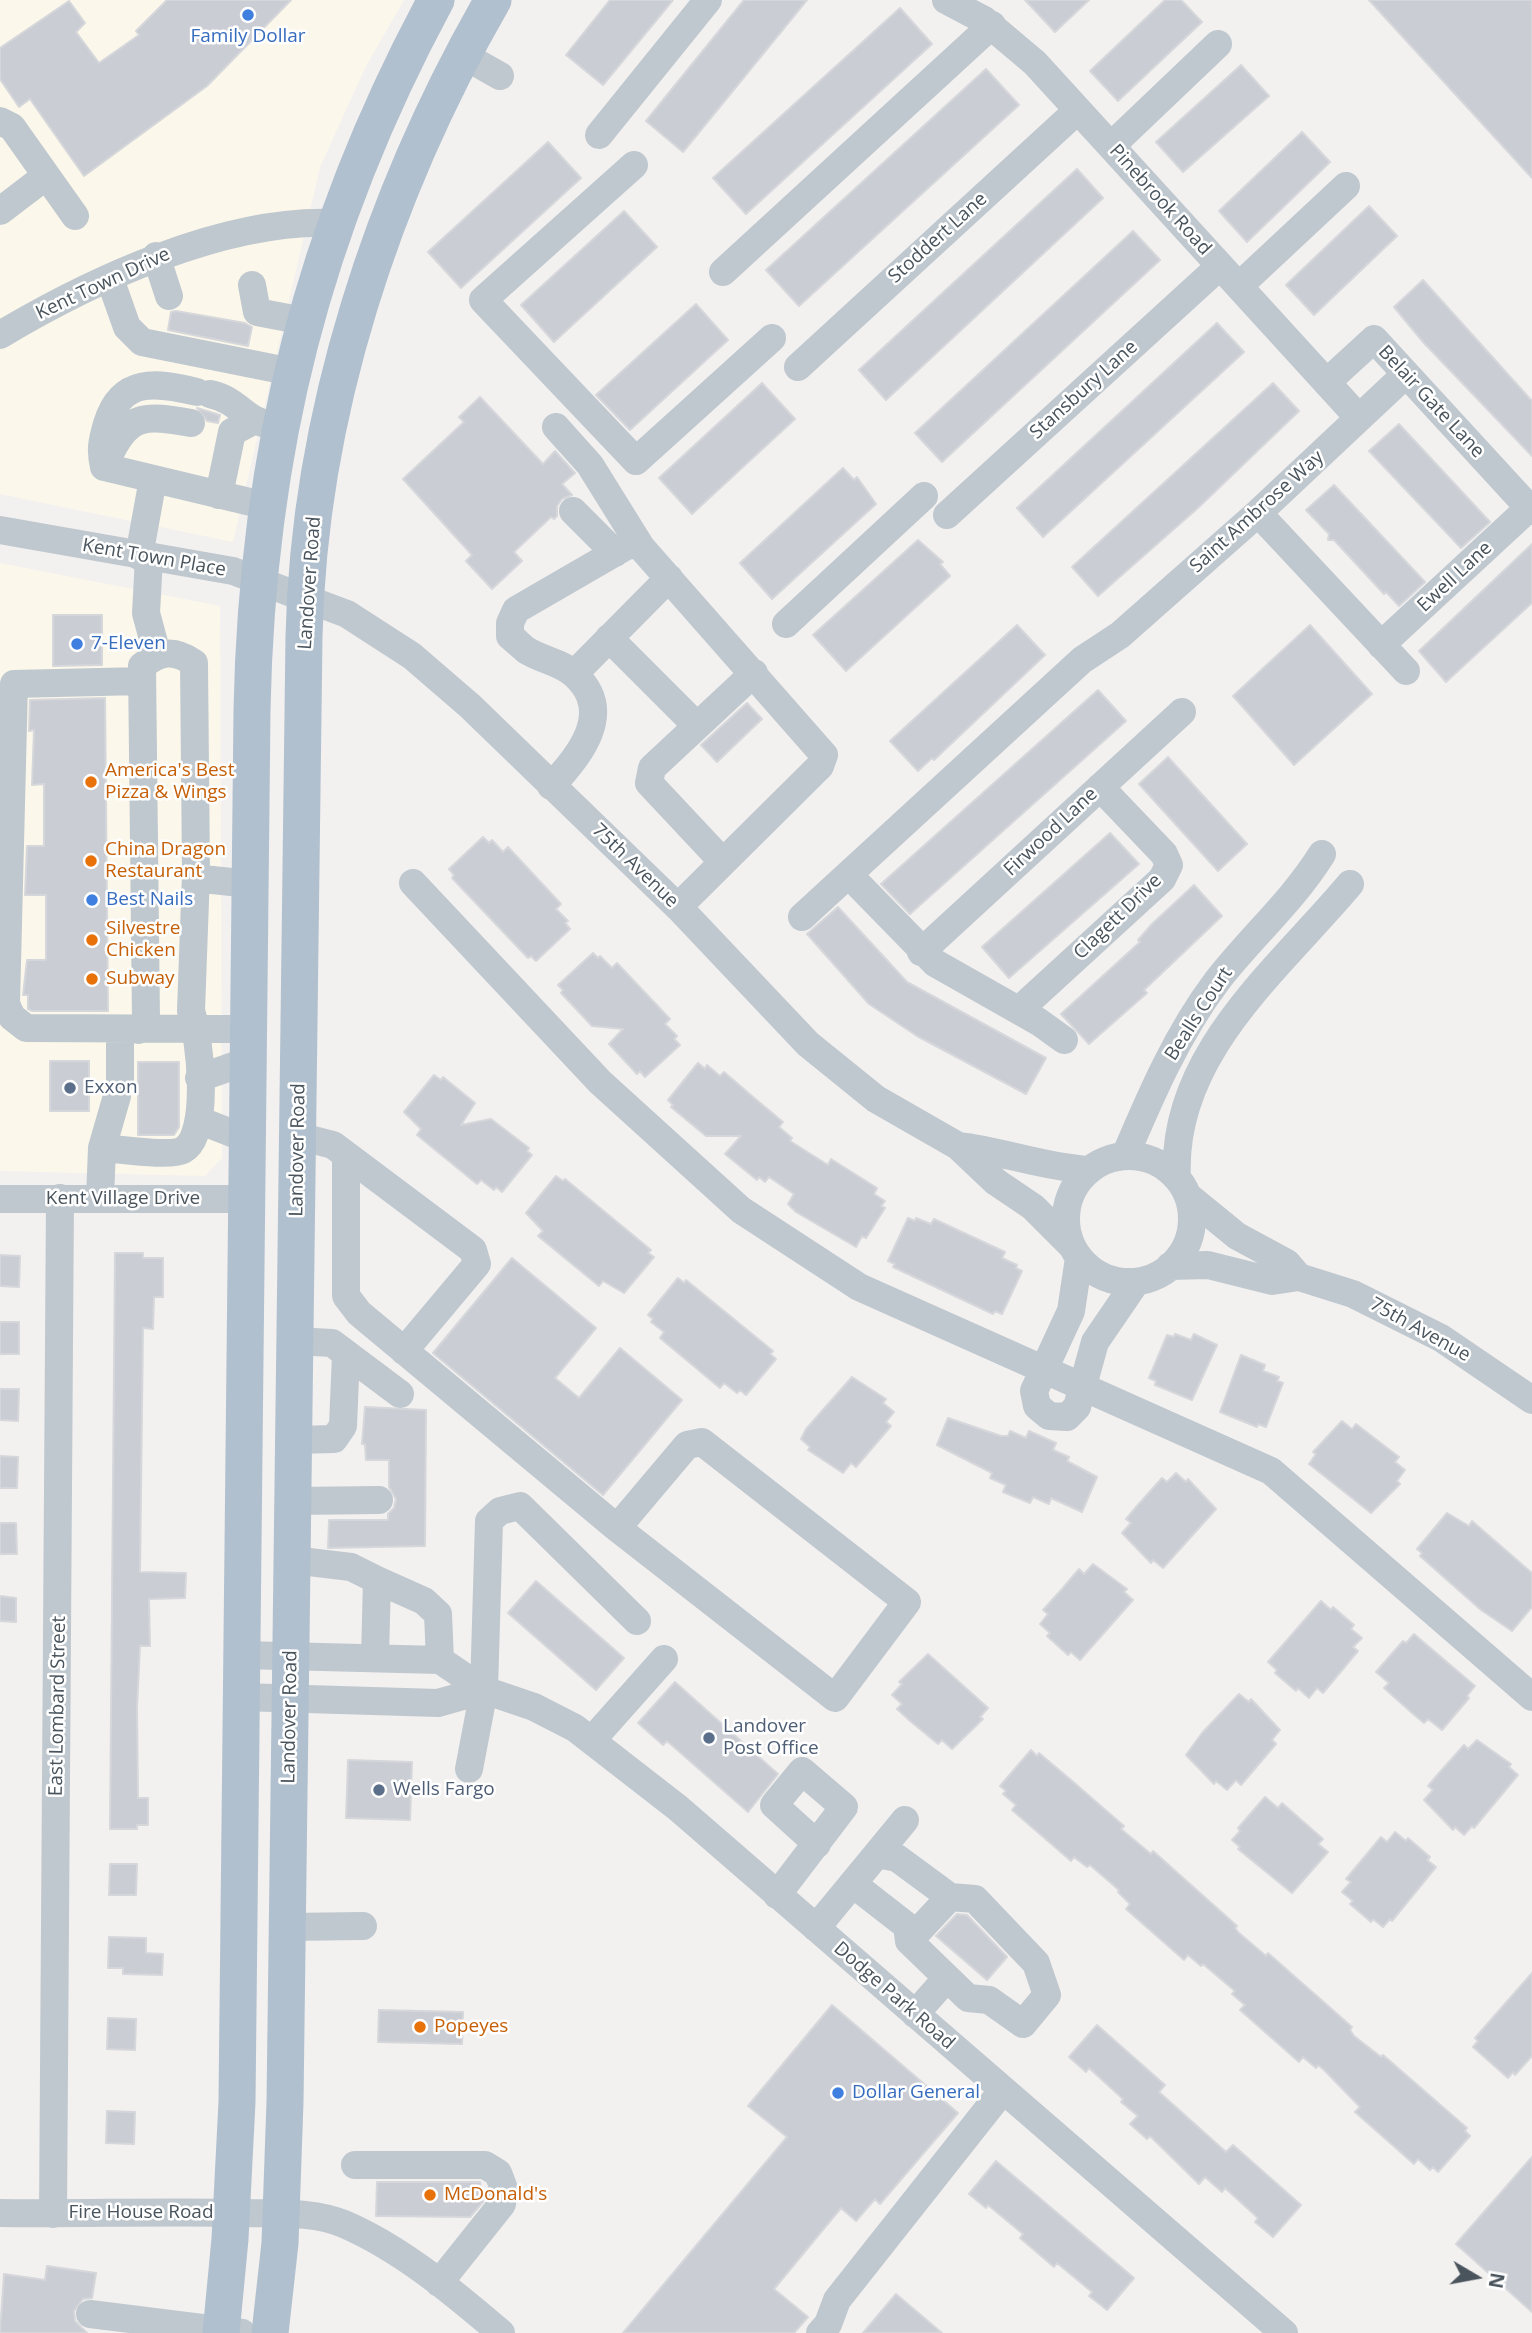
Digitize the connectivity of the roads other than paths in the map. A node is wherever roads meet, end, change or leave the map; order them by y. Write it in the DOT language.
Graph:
graph roads {
  1 [pos="436,0"];
  2 [pos="493,0"];
  3 [pos="708,0"];
  4 [pos="946,0"];
  5 [pos="984,13"];
  6 [pos="1218,44"];
  7 [pos="463,55"];
  8 [pos="500,76"];
  9 [pos="1078,110"];
  10 [pos="0,121"];
  11 [pos="599,135"];
  12 [pos="1111,146"];
  13 [pos="634,165"];
  14 [pos="46,176"];
  15 [pos="1346,186"];
  16 [pos="0,211"];
  17 [pos="75,216"];
  18 [pos="334,223"];
  19 [pos="156,256"];
  20 [pos="1220,266"];
  21 [pos="723,272"];
  22 [pos="110,279"];
  23 [pos="252,285"];
  24 [pos="1239,286"];
  25 [pos="169,296"];
  26 [pos="304,321"];
  27 [pos="0,335"];
  28 [pos="772,338"];
  29 [pos="798,367"];
  30 [pos="292,372"];
  31 [pos="1405,374"];
  32 [pos="1327,382"];
  33 [pos="1359,418"];
  34 [pos="556,426"];
  35 [pos="255,427"];
  36 [pos="104,467"];
  37 [pos="153,479"];
  38 [pos="219,495"];
  39 [pos="924,496"];
  40 [pos="267,506"];
  41 [pos="1531,510"];
  42 [pos="573,511"];
  43 [pos="1258,513"];
  44 [pos="947,515"];
  45 [pos="0,530"];
  46 [pos="629,548"];
  47 [pos="144,557"];
  48 [pos="669,578"];
  49 [pos="258,580"];
  50 [pos="305,597"];
  51 [pos="786,624"];
  52 [pos="609,638"];
  53 [pos="1381,645"];
  54 [pos="157,654"];
  55 [pos="1406,671"];
  56 [pos="754,673"];
  57 [pos="574,674"];
  58 [pos="142,681"];
  59 [pos="1182,712"];
  60 [pos="697,726"];
  61 [pos="551,786"];
  62 [pos="1100,787"];
  63 [pos="1322,854"];
  64 [pos="723,862"];
  65 [pos="196,873"];
  66 [pos="849,875"];
  67 [pos="413,883"];
  68 [pos="250,884"];
  69 [pos="1350,884"];
  70 [pos="678,907"];
  71 [pos="802,917"];
  72 [pos="921,953"];
  73 [pos="1019,1010"];
  74 [pos="196,1026"];
  75 [pos="129,1030"];
  76 [pos="1064,1040"];
  77 [pos="248,1045"];
  78 [pos="199,1078"];
  79 [pos="201,1121"];
  80 [pos="298,1136"];
  81 [pos="247,1139"];
  82 [pos="958,1146"];
  83 [pos="102,1148"];
  84 [pos="346,1155"];
  85 [pos="1125,1156"];
  86 [pos="1088,1170"];
  87 [pos="1182,1187"];
  88 [pos="60,1198"];
  89 [pos="100,1198"];
  90 [pos="0,1199"];
  91 [pos="247,1199"];
  92 [pos="1075,1251"];
  93 [pos="1170,1266"];
  94 [pos="1299,1277"];
  95 [pos="1136,1282"];
  96 [pos="295,1341"];
  97 [pos="404,1351"];
  98 [pos="346,1354"];
  99 [pos="1045,1368"];
  100 [pos="1082,1384"];
  101 [pos="400,1394"];
  102 [pos="1532,1400"];
  103 [pos="294,1440"];
  104 [pos="379,1500"];
  105 [pos="293,1501"];
  106 [pos="617,1528"];
  107 [pos="292,1560"];
  108 [pos="377,1580"];
  109 [pos="637,1621"];
  110 [pos="242,1655"];
  111 [pos="291,1655"];
  112 [pos="375,1657"];
  113 [pos="664,1659"];
  114 [pos="440,1660"];
  115 [pos="484,1690"];
  116 [pos="241,1697"];
  117 [pos="1532,1697"];
  118 [pos="291,1698"];
  119 [pos="592,1740"];
  120 [pos="469,1769"];
  121 [pos="905,1820"];
  122 [pos="817,1844"];
  123 [pos="877,1854"];
  124 [pos="853,1884"];
  125 [pos="777,1895"];
  126 [pos="950,1897"];
  127 [pos="363,1926"];
  128 [pos="288,1927"];
  129 [pos="816,1928"];
  130 [pos="909,1941"];
  131 [pos="947,1978"];
  132 [pos="915,2014"];
  133 [pos="1003,2090"];
  134 [pos="355,2165"];
  135 [pos="0,2213"];
  136 [pos="232,2213"];
  137 [pos="52,2214"];
  138 [pos="281,2214"];
  139 [pos="439,2283"];
  140 [pos="90,2314"];
  141 [pos="228,2332"];
  142 [pos="271,2333"];
  143 [pos="501,2333"];
  144 [pos="820,2333"];
  145 [pos="1284,2333"];
  1 -- 18 [label="main road"];
  2 -- 7 [label="main road, Landover Road"];
  3 -- 11 [label="street"];
  4 -- 5 [label="street, Pinebrook Road"];
  5 -- 9 [label="street, Pinebrook Road"];
  5 -- 21 [label="street"];
  6 -- 12 [label="street"];
  7 -- 8 [label="street"];
  7 -- 50 [label="main road, Landover Road"];
  9 -- 12 [label="street, Pinebrook Road"];
  9 -- 29 [label="street, Stoddert Lane"];
  10 -- 14 [label="street"];
  12 -- 20 [label="street, Pinebrook Road"];
  13 -- 28 [label="street"];
  14 -- 16 [label="street"];
  14 -- 17 [label="street"];
  15 -- 24 [label="street"];
  18 -- 19 [label="street, Kent Town Drive"];
  18 -- 26 [label="main road"];
  19 -- 22 [label="street, Kent Town Drive"];
  19 -- 25 [label="street"];
  20 -- 24 [label="street, Pinebrook Road"];
  20 -- 44 [label="street, Stansbury Lane"];
  22 -- 27 [label="street, Kent Town Drive"];
  22 -- 30 [label="street"];
  23 -- 26 [label="street"];
  24 -- 32 [label="street, Pinebrook Road"];
  26 -- 30 [label="main road"];
  30 -- 35 [label="main road"];
  31 -- 32 [label="street, Belair Gate Lane"];
  31 -- 33 [label="street, Saint Ambrose Way"];
  31 -- 41 [label="street, Belair Gate Lane"];
  32 -- 33 [label="street, Pinebrook Road"];
  33 -- 43 [label="street, Saint Ambrose Way"];
  34 -- 46 [label="street"];
  35 -- 36 [label="street"];
  35 -- 36 [label="street"];
  35 -- 38 [label="street"];
  35 -- 40 [label="main road"];
  36 -- 37 [label="street"];
  37 -- 38 [label="street"];
  37 -- 47 [label="street"];
  38 -- 40 [label="street"];
  39 -- 51 [label="street"];
  40 -- 49 [label="main road"];
  41 -- 53 [label="street, Ewell Lane"];
  42 -- 46 [label="street"];
  43 -- 53 [label="street"];
  43 -- 66 [label="street, Saint Ambrose Way"];
  45 -- 47 [label="street, Kent Town Place"];
  46 -- 48 [label="street"];
  46 -- 57 [label="street"];
  47 -- 49 [label="street, Kent Town Place"];
  47 -- 54 [label="street"];
  48 -- 52 [label="street"];
  48 -- 56 [label="street"];
  49 -- 50 [label="street, Kent Town Place"];
  49 -- 68 [label="main road"];
  50 -- 61 [label="street, 75th Avenue"];
  50 -- 80 [label="main road, Landover Road"];
  52 -- 57 [label="street"];
  52 -- 60 [label="street"];
  53 -- 55 [label="street"];
  54 -- 58 [label="street"];
  54 -- 65 [label="street"];
  56 -- 60 [label="street"];
  56 -- 64 [label="street"];
  57 -- 61 [label="street"];
  58 -- 75 [label="street"];
  58 -- 75 [label="street"];
  59 -- 62 [label="street, Firwood Lane"];
  60 -- 64 [label="street"];
  61 -- 70 [label="street, 75th Avenue"];
  62 -- 72 [label="street, Firwood Lane"];
  62 -- 73 [label="street, Clagett Drive"];
  63 -- 85 [label="street, Bealls Court"];
  64 -- 70 [label="street"];
  65 -- 68 [label="street"];
  65 -- 74 [label="street"];
  66 -- 71 [label="street, Saint Ambrose Way"];
  66 -- 72 [label="street"];
  67 -- 99 [label="street"];
  68 -- 77 [label="main road"];
  69 -- 87 [label="street, Bealls Court"];
  70 -- 82 [label="street, 75th Avenue"];
  72 -- 73 [label="street"];
  73 -- 76 [label="street"];
  74 -- 75 [label="street"];
  74 -- 77 [label="street"];
  74 -- 78 [label="street"];
  75 -- 83 [label="street"];
  77 -- 78 [label="street"];
  77 -- 81 [label="main road"];
  78 -- 79 [label="street"];
  79 -- 81 [label="street"];
  79 -- 83 [label="street"];
  80 -- 84 [label="street"];
  80 -- 96 [label="main road, Landover Road"];
  81 -- 91 [label="main road"];
  82 -- 86 [label="street, 75th Avenue"];
  82 -- 92 [label="street, 75th Avenue"];
  83 -- 89 [label="street"];
  84 -- 97 [label="street"];
  84 -- 97 [label="street"];
  85 -- 86 [label="street"];
  85 -- 87 [label="street"];
  86 -- 92 [label="street"];
  87 -- 93 [label="street"];
  87 -- 94 [label="street, 75th Avenue"];
  88 -- 89 [label="street, Kent Village Drive"];
  88 -- 90 [label="street, Kent Village Drive"];
  88 -- 137 [label="street, East Lombard Street"];
  89 -- 91 [label="street, Kent Village Drive"];
  91 -- 110 [label="main road"];
  92 -- 95 [label="street"];
  92 -- 99 [label="street"];
  93 -- 94 [label="street, 75th Avenue"];
  93 -- 95 [label="street"];
  94 -- 102 [label="street, 75th Avenue"];
  95 -- 100 [label="street"];
  96 -- 98 [label="street"];
  96 -- 103 [label="main road, Landover Road"];
  97 -- 106 [label="street"];
  98 -- 101 [label="street"];
  98 -- 103 [label="street"];
  99 -- 100 [label="street"];
  99 -- 100 [label="street"];
  100 -- 117 [label="street"];
  103 -- 105 [label="main road, Landover Road"];
  104 -- 105 [label="street"];
  105 -- 107 [label="main road, Landover Road"];
  106 -- 106 [label="street"];
  107 -- 108 [label="street"];
  107 -- 111 [label="main road, Landover Road"];
  108 -- 112 [label="street"];
  108 -- 114 [label="street"];
  109 -- 115 [label="street"];
  110 -- 111 [label="street"];
  110 -- 116 [label="main road"];
  111 -- 112 [label="street"];
  111 -- 118 [label="main road, Landover Road"];
  112 -- 114 [label="street"];
  113 -- 119 [label="street"];
  114 -- 115 [label="street, Dodge Park Road"];
  115 -- 118 [label="street"];
  115 -- 119 [label="street, Dodge Park Road"];
  115 -- 120 [label="street"];
  116 -- 118 [label="street"];
  116 -- 136 [label="main road"];
  118 -- 128 [label="main road, Landover Road"];
  119 -- 125 [label="street, Dodge Park Road"];
  121 -- 123 [label="street"];
  122 -- 125 [label="street"];
  123 -- 124 [label="street"];
  123 -- 126 [label="street"];
  124 -- 129 [label="street"];
  124 -- 130 [label="street"];
  125 -- 129 [label="street, Dodge Park Road"];
  126 -- 130 [label="street"];
  126 -- 131 [label="street"];
  127 -- 128 [label="street"];
  128 -- 138 [label="main road, Landover Road"];
  129 -- 132 [label="street, Dodge Park Road"];
  130 -- 131 [label="street"];
  131 -- 132 [label="street"];
  132 -- 133 [label="street, Dodge Park Road"];
  133 -- 144 [label="street"];
  133 -- 145 [label="street, Dodge Park Road"];
  134 -- 139 [label="street"];
  135 -- 137 [label="street, Fire House Road"];
  136 -- 137 [label="street, Fire House Road"];
  136 -- 138 [label="street, Fire House Road"];
  136 -- 141 [label="main road"];
  138 -- 139 [label="street, Fire House Road"];
  138 -- 142 [label="main road, Landover Road"];
  139 -- 143 [label="street, Fire House Road"];
  140 -- 141 [label="street"];
}
